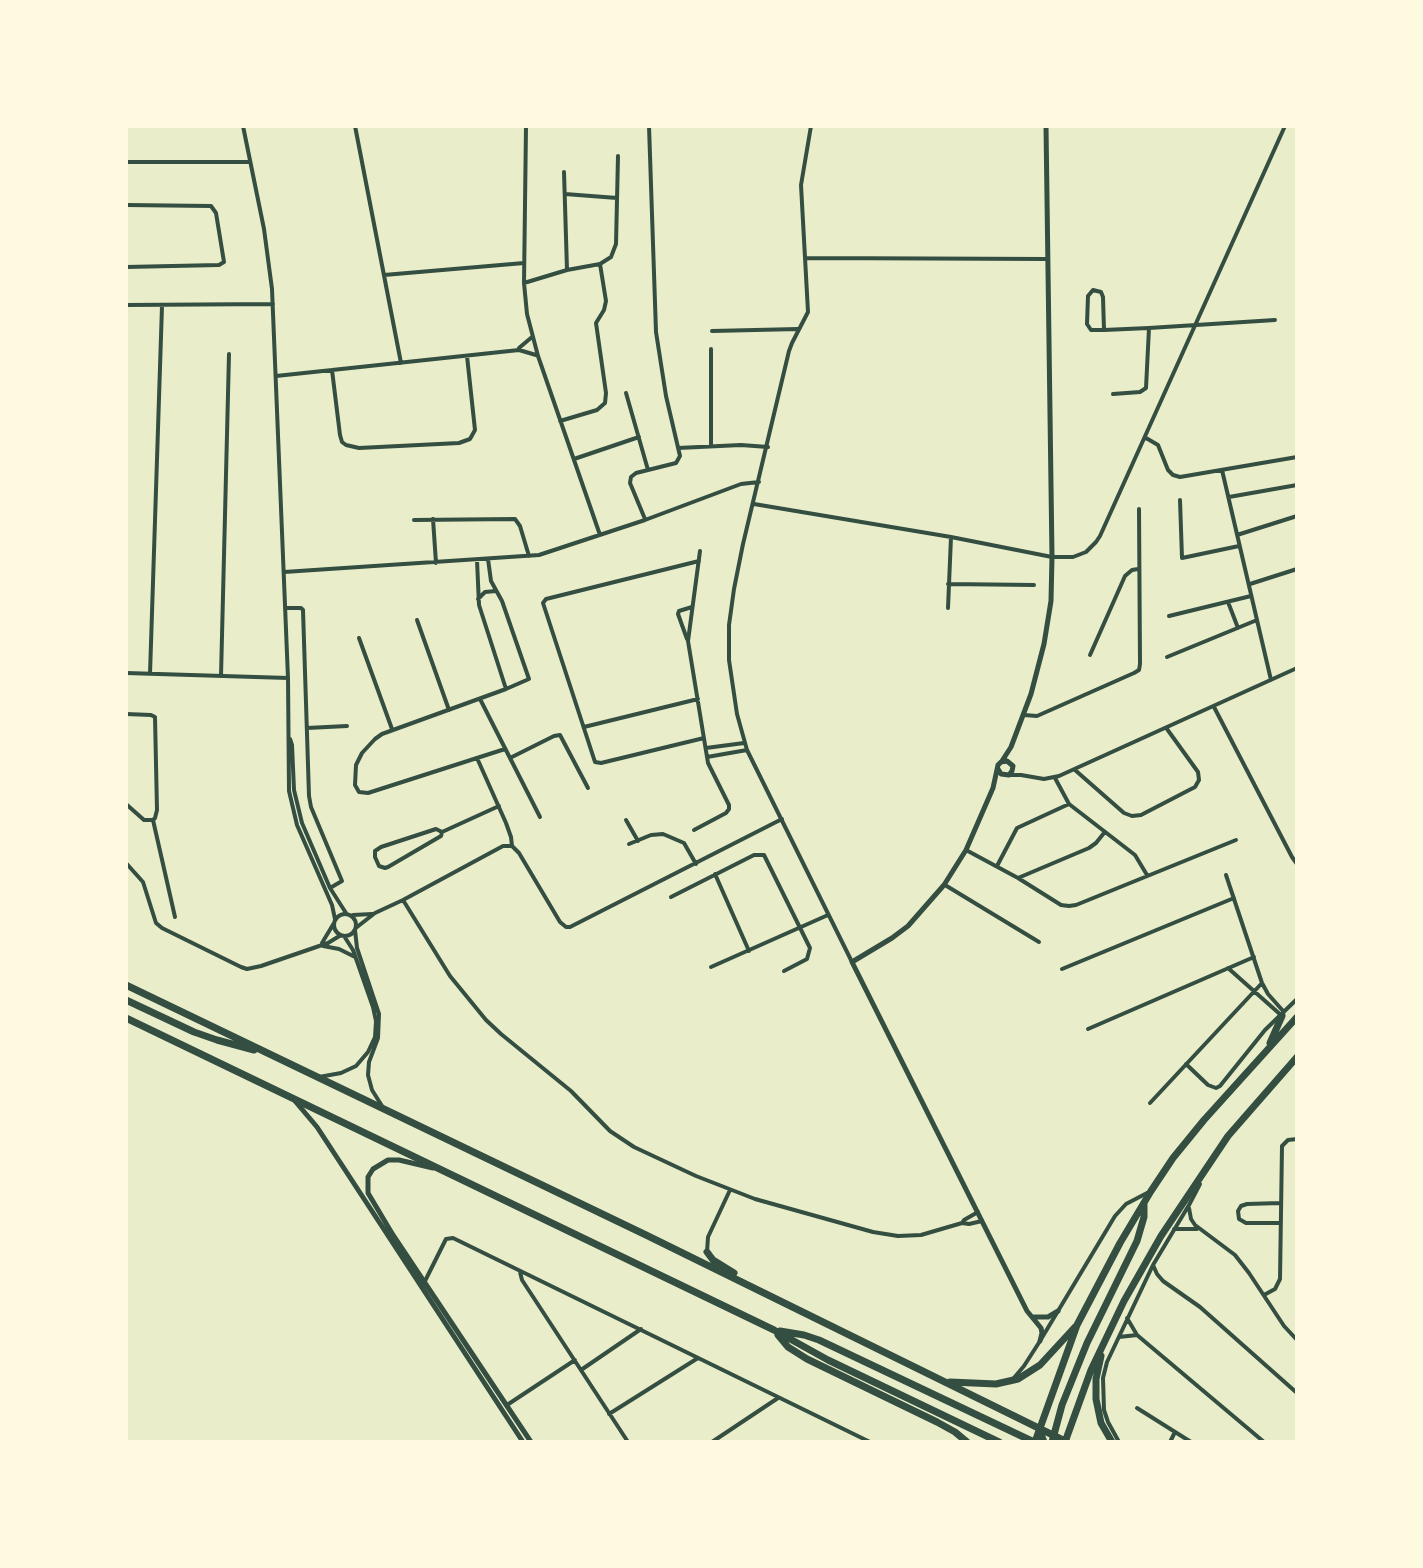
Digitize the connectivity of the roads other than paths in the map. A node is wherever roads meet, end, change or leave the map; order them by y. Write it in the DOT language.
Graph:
graph roads {
  1 [pos="243,126"];
  2 [pos="355,126"];
  3 [pos="526,126"];
  4 [pos="649,126"];
  5 [pos="811,126"];
  6 [pos="1046,126"];
  7 [pos="1285,126"];
  8 [pos="618,156"];
  9 [pos="126,162"];
  10 [pos="250,162"];
  11 [pos="564,172"];
  12 [pos="565,194"];
  13 [pos="617,198"];
  14 [pos="126,205"];
  15 [pos="806,258"];
  16 [pos="1048,259"];
  17 [pos="524,263"];
  18 [pos="600,264"];
  19 [pos="126,267"];
  20 [pos="567,270"];
  21 [pos="384,275"];
  22 [pos="524,283"];
  23 [pos="273,304"];
  24 [pos="126,305"];
  25 [pos="162,306"];
  26 [pos="1275,320"];
  27 [pos="1194,325"];
  28 [pos="1149,328"];
  29 [pos="798,329"];
  30 [pos="1104,330"];
  31 [pos="712,331"];
  32 [pos="532,337"];
  33 [pos="711,349"];
  34 [pos="513,351"];
  35 [pos="229,354"];
  36 [pos="467,356"];
  37 [pos="538,356"];
  38 [pos="401,363"];
  39 [pos="332,370"];
  40 [pos="276,376"];
  41 [pos="626,393"];
  42 [pos="1113,394"];
  43 [pos="560,421"];
  44 [pos="639,437"];
  45 [pos="1145,438"];
  46 [pos="711,445"];
  47 [pos="768,447"];
  48 [pos="678,448"];
  49 [pos="1297,457"];
  50 [pos="574,459"];
  51 [pos="648,470"];
  52 [pos="1222,470"];
  53 [pos="759,482"];
  54 [pos="1297,485"];
  55 [pos="1229,497"];
  56 [pos="1180,500"];
  57 [pos="754,504"];
  58 [pos="1139,509"];
  59 [pos="1297,516"];
  60 [pos="433,519"];
  61 [pos="414,520"];
  62 [pos="645,520"];
  63 [pos="600,535"];
  64 [pos="1237,535"];
  65 [pos="951,537"];
  66 [pos="1240,546"];
  67 [pos="700,551"];
  68 [pos="529,556"];
  69 [pos="1052,557"];
  70 [pos="488,559"];
  71 [pos="477,560"];
  72 [pos="699,561"];
  73 [pos="436,563"];
  74 [pos="1138,569"];
  75 [pos="1297,569"];
  76 [pos="284,572"];
  77 [pos="948,584"];
  78 [pos="1034,585"];
  79 [pos="1249,585"];
  80 [pos="496,591"];
  81 [pos="1251,596"];
  82 [pos="478,599"];
  83 [pos="1228,602"];
  84 [pos="693,606"];
  85 [pos="285,608"];
  86 [pos="948,608"];
  87 [pos="1169,616"];
  88 [pos="417,620"];
  89 [pos="1257,620"];
  90 [pos="1238,628"];
  91 [pos="359,638"];
  92 [pos="688,641"];
  93 [pos="1090,655"];
  94 [pos="1167,657"];
  95 [pos="1297,668"];
  96 [pos="126,673"];
  97 [pos="150,674"];
  98 [pos="221,676"];
  99 [pos="288,678"];
  100 [pos="1271,680"];
  101 [pos="506,689"];
  102 [pos="480,699"];
  103 [pos="698,699"];
  104 [pos="1213,706"];
  105 [pos="449,710"];
  106 [pos="126,714"];
  107 [pos="1024,715"];
  108 [pos="347,726"];
  109 [pos="584,727"];
  110 [pos="307,728"];
  111 [pos="392,729"];
  112 [pos="1167,729"];
  113 [pos="704,738"];
  114 [pos="290,739"];
  115 [pos="744,743"];
  116 [pos="1011,747"];
  117 [pos="706,748"];
  118 [pos="505,749"];
  119 [pos="747,750"];
  120 [pos="707,757"];
  121 [pos="477,758"];
  122 [pos="510,758"];
  123 [pos="1001,762"];
  124 [pos="1012,764"];
  125 [pos="998,769"];
  126 [pos="1075,770"];
  127 [pos="1006,775"];
  128 [pos="1027,775"];
  129 [pos="1055,778"];
  130 [pos="588,788"];
  131 [pos="993,788"];
  132 [pos="126,804"];
  133 [pos="1069,804"];
  134 [pos="499,806"];
  135 [pos="540,817"];
  136 [pos="782,819"];
  137 [pos="153,820"];
  138 [pos="626,820"];
  139 [pos="694,830"];
  140 [pos="442,832"];
  141 [pos="1104,833"];
  142 [pos="1236,840"];
  143 [pos="638,841"];
  144 [pos="629,844"];
  145 [pos="512,846"];
  146 [pos="966,850"];
  147 [pos="126,863"];
  148 [pos="696,864"];
  149 [pos="1297,864"];
  150 [pos="997,866"];
  151 [pos="715,874"];
  152 [pos="1147,875"];
  153 [pos="1226,875"];
  154 [pos="1018,878"];
  155 [pos="944,885"];
  156 [pos="330,888"];
  157 [pos="671,897"];
  158 [pos="1234,898"];
  159 [pos="403,900"];
  160 [pos="375,913"];
  161 [pos="349,914"];
  162 [pos="828,915"];
  163 [pos="175,917"];
  164 [pos="334,921"];
  165 [pos="800,928"];
  166 [pos="356,929"];
  167 [pos="343,936"];
  168 [pos="1039,942"];
  169 [pos="321,945"];
  170 [pos="749,951"];
  171 [pos="355,957"];
  172 [pos="1254,957"];
  173 [pos="852,962"];
  174 [pos="711,967"];
  175 [pos="1228,968"];
  176 [pos="1062,969"];
  177 [pos="784,971"];
  178 [pos="1262,983"];
  179 [pos="126,985"];
  180 [pos="1254,992"];
  181 [pos="1297,999"];
  182 [pos="126,1000"];
  183 [pos="1283,1014"];
  184 [pos="1297,1017"];
  185 [pos="126,1018"];
  186 [pos="1088,1029"];
  187 [pos="1266,1050"];
  188 [pos="266,1052"];
  189 [pos="1297,1057"];
  190 [pos="1186,1064"];
  191 [pos="318,1077"];
  192 [pos="292,1097"];
  193 [pos="1150,1103"];
  194 [pos="386,1111"];
  195 [pos="1297,1137"];
  196 [pos="438,1169"];
  197 [pos="1204,1170"];
  198 [pos="730,1190"];
  199 [pos="1151,1191"];
  200 [pos="1144,1203"];
  201 [pos="1281,1203"];
  202 [pos="1189,1205"];
  203 [pos="978,1212"];
  204 [pos="982,1221"];
  205 [pos="962,1223"];
  206 [pos="1281,1223"];
  207 [pos="383,1224"];
  208 [pos="1174,1229"];
  209 [pos="1200,1230"];
  210 [pos="707,1252"];
  211 [pos="1153,1265"];
  212 [pos="520,1271"];
  213 [pos="1145,1281"];
  214 [pos="1163,1281"];
  215 [pos="422,1284"];
  216 [pos="1264,1295"];
  217 [pos="777,1299"];
  218 [pos="1058,1311"];
  219 [pos="1033,1317"];
  220 [pos="1127,1318"];
  221 [pos="1077,1325"];
  222 [pos="641,1329"];
  223 [pos="774,1330"];
  224 [pos="1108,1335"];
  225 [pos="1137,1335"];
  226 [pos="1117,1338"];
  227 [pos="1297,1340"];
  228 [pos="1040,1341"];
  229 [pos="698,1358"];
  230 [pos="575,1360"];
  231 [pos="581,1370"];
  232 [pos="947,1382"];
  233 [pos="1011,1382"];
  234 [pos="1297,1393"];
  235 [pos="778,1398"];
  236 [pos="504,1407"];
  237 [pos="1137,1408"];
  238 [pos="609,1414"];
  239 [pos="1039,1429"];
  240 [pos="1175,1432"];
  241 [pos="1052,1438"];
  242 [pos="861,1440"];
  243 [pos="523,1442"];
  244 [pos="531,1442"];
  245 [pos="628,1442"];
  246 [pos="712,1442"];
  247 [pos="870,1442"];
  248 [pos="967,1442"];
  249 [pos="999,1442"];
  250 [pos="1034,1442"];
  251 [pos="1044,1442"];
  252 [pos="1066,1442"];
  253 [pos="1112,1442"];
  254 [pos="1119,1442"];
  255 [pos="1170,1442"];
  256 [pos="1191,1442"];
  257 [pos="1264,1442"];
  1 -- 10 [label="street"];
  2 -- 21 [label="street"];
  3 -- 17 [label="street"];
  4 -- 48 [label="street"];
  5 -- 15 [label="street"];
  6 -- 16 [label="street"];
  7 -- 27 [label="street"];
  8 -- 13 [label="street"];
  9 -- 10 [label="street"];
  10 -- 23 [label="street"];
  11 -- 12 [label="street"];
  12 -- 13 [label="street"];
  12 -- 20 [label="street"];
  13 -- 18 [label="street"];
  14 -- 19 [label="street"];
  15 -- 16 [label="street"];
  15 -- 29 [label="street"];
  16 -- 69 [label="street"];
  17 -- 21 [label="street"];
  17 -- 22 [label="street"];
  18 -- 20 [label="street"];
  18 -- 43 [label="street"];
  20 -- 22 [label="street"];
  21 -- 38 [label="street"];
  22 -- 32 [label="street"];
  23 -- 25 [label="street"];
  23 -- 40 [label="street"];
  24 -- 25 [label="street"];
  25 -- 97 [label="street"];
  26 -- 27 [label="street"];
  27 -- 28 [label="street"];
  27 -- 45 [label="street"];
  28 -- 30 [label="street"];
  28 -- 42 [label="street"];
  29 -- 31 [label="street"];
  29 -- 47 [label="street"];
  30 -- 30 [label="street"];
  32 -- 34 [label="street"];
  32 -- 37 [label="street"];
  33 -- 46 [label="street"];
  34 -- 36 [label="street"];
  34 -- 37 [label="street"];
  35 -- 98 [label="street"];
  36 -- 38 [label="street"];
  36 -- 39 [label="street"];
  37 -- 43 [label="street"];
  38 -- 39 [label="street"];
  39 -- 40 [label="street"];
  40 -- 76 [label="street"];
  41 -- 44 [label="street"];
  43 -- 50 [label="street"];
  44 -- 50 [label="street"];
  44 -- 51 [label="street"];
  45 -- 52 [label="street"];
  45 -- 69 [label="street"];
  46 -- 47 [label="street"];
  46 -- 48 [label="street"];
  47 -- 53 [label="street"];
  48 -- 51 [label="street"];
  49 -- 52 [label="street"];
  50 -- 63 [label="street"];
  51 -- 62 [label="street"];
  52 -- 55 [label="street"];
  53 -- 57 [label="street"];
  53 -- 62 [label="street"];
  54 -- 55 [label="street"];
  55 -- 64 [label="street"];
  56 -- 66 [label="street"];
  57 -- 65 [label="street"];
  57 -- 115 [label="street"];
  58 -- 74 [label="street"];
  59 -- 64 [label="street"];
  60 -- 61 [label="street"];
  60 -- 68 [label="street"];
  60 -- 73 [label="street"];
  62 -- 63 [label="street"];
  63 -- 68 [label="street"];
  64 -- 66 [label="street"];
  65 -- 69 [label="street"];
  65 -- 77 [label="street"];
  66 -- 79 [label="street"];
  67 -- 72 [label="street"];
  68 -- 70 [label="street"];
  69 -- 107 [label="street"];
  70 -- 71 [label="street"];
  70 -- 80 [label="street"];
  71 -- 73 [label="street"];
  71 -- 82 [label="street"];
  72 -- 84 [label="street"];
  72 -- 109 [label="street"];
  73 -- 76 [label="street"];
  74 -- 93 [label="street"];
  74 -- 107 [label="street"];
  75 -- 79 [label="street"];
  76 -- 85 [label="street"];
  77 -- 78 [label="street"];
  77 -- 86 [label="street"];
  79 -- 81 [label="street"];
  80 -- 82 [label="street"];
  80 -- 101 [label="street"];
  81 -- 83 [label="street"];
  81 -- 89 [label="street"];
  82 -- 101 [label="street"];
  83 -- 87 [label="street"];
  83 -- 90 [label="street"];
  84 -- 92 [label="street"];
  84 -- 92 [label="street"];
  85 -- 99 [label="street"];
  85 -- 110 [label="street"];
  88 -- 105 [label="street"];
  89 -- 90 [label="street"];
  89 -- 100 [label="street"];
  90 -- 94 [label="street"];
  91 -- 111 [label="street"];
  92 -- 103 [label="street"];
  95 -- 100 [label="street"];
  96 -- 97 [label="street"];
  97 -- 98 [label="street"];
  98 -- 99 [label="street"];
  99 -- 114 [label="street"];
  100 -- 104 [label="street"];
  101 -- 102 [label="street"];
  102 -- 105 [label="street"];
  102 -- 118 [label="street"];
  103 -- 109 [label="street"];
  103 -- 113 [label="street"];
  104 -- 112 [label="street"];
  104 -- 149 [label="street"];
  105 -- 111 [label="street"];
  106 -- 137 [label="street"];
  107 -- 116 [label="street"];
  108 -- 110 [label="street"];
  109 -- 113 [label="street"];
  110 -- 156 [label="street"];
  111 -- 121 [label="street"];
  112 -- 126 [label="street"];
  112 -- 126 [label="street"];
  113 -- 117 [label="street"];
  114 -- 156 [label="street"];
  114 -- 164 [label="street"];
  115 -- 117 [label="street"];
  115 -- 119 [label="street"];
  116 -- 123 [label="street"];
  116 -- 124 [label="street"];
  117 -- 120 [label="street"];
  118 -- 121 [label="street"];
  118 -- 122 [label="street"];
  119 -- 120 [label="street"];
  119 -- 136 [label="street"];
  120 -- 139 [label="street"];
  121 -- 134 [label="street"];
  122 -- 130 [label="street"];
  122 -- 135 [label="street"];
  123 -- 124 [label="street"];
  123 -- 125 [label="street"];
  124 -- 127 [label="street"];
  124 -- 128 [label="street"];
  125 -- 127 [label="street"];
  125 -- 131 [label="street"];
  126 -- 129 [label="street"];
  127 -- 128 [label="street"];
  127 -- 131 [label="street"];
  128 -- 129 [label="street"];
  129 -- 133 [label="street"];
  131 -- 146 [label="street"];
  132 -- 137 [label="street"];
  133 -- 141 [label="street"];
  133 -- 150 [label="street"];
  134 -- 140 [label="street"];
  134 -- 145 [label="street"];
  136 -- 148 [label="street"];
  136 -- 162 [label="street"];
  137 -- 163 [label="street"];
  138 -- 143 [label="street"];
  140 -- 140 [label="street"];
  141 -- 152 [label="street"];
  141 -- 154 [label="street"];
  142 -- 152 [label="street"];
  143 -- 144 [label="street"];
  143 -- 148 [label="street"];
  145 -- 148 [label="street"];
  145 -- 159 [label="street"];
  146 -- 150 [label="street"];
  146 -- 155 [label="street"];
  147 -- 169 [label="street"];
  150 -- 154 [label="street"];
  151 -- 157 [label="street"];
  151 -- 165 [label="street"];
  151 -- 170 [label="street"];
  152 -- 154 [label="street"];
  153 -- 158 [label="street"];
  155 -- 168 [label="street"];
  155 -- 173 [label="street"];
  156 -- 161 [label="street"];
  158 -- 172 [label="street"];
  158 -- 176 [label="street"];
  159 -- 160 [label="street"];
  159 -- 198 [label="street"];
  160 -- 161 [label="street"];
  160 -- 166 [label="street"];
  161 -- 164 [label="street"];
  161 -- 166 [label="street"];
  162 -- 165 [label="street"];
  162 -- 173 [label="street"];
  164 -- 167 [label="street"];
  164 -- 169 [label="street"];
  165 -- 170 [label="street"];
  165 -- 177 [label="street"];
  166 -- 167 [label="street"];
  166 -- 194 [label="street"];
  167 -- 169 [label="street"];
  167 -- 171 [label="street"];
  169 -- 171 [label="street"];
  170 -- 174 [label="street"];
  171 -- 191 [label="street"];
  172 -- 175 [label="street"];
  172 -- 178 [label="street"];
  173 -- 203 [label="street"];
  175 -- 180 [label="street"];
  175 -- 186 [label="street"];
  178 -- 180 [label="street"];
  178 -- 183 [label="street"];
  179 -- 188 [label="main road"];
  180 -- 183 [label="street"];
  180 -- 190 [label="street"];
  181 -- 183 [label="street"];
  182 -- 188 [label="main road"];
  183 -- 187 [label="main road"];
  183 -- 190 [label="street"];
  184 -- 187 [label="main road"];
  185 -- 192 [label="main road"];
  187 -- 199 [label="main road"];
  188 -- 191 [label="main road"];
  189 -- 197 [label="main road"];
  190 -- 193 [label="street"];
  191 -- 194 [label="main road"];
  192 -- 196 [label="main road"];
  192 -- 207 [label="street"];
  194 -- 217 [label="main road"];
  195 -- 201 [label="street"];
  196 -- 207 [label="street"];
  196 -- 223 [label="main road"];
  197 -- 202 [label="street"];
  197 -- 224 [label="main road"];
  198 -- 205 [label="street"];
  198 -- 210 [label="street"];
  199 -- 200 [label="main road"];
  199 -- 218 [label="street"];
  200 -- 221 [label="main road"];
  200 -- 241 [label="main road"];
  201 -- 206 [label="street"];
  201 -- 206 [label="street"];
  202 -- 208 [label="street"];
  202 -- 209 [label="street"];
  203 -- 204 [label="street"];
  203 -- 205 [label="street"];
  204 -- 205 [label="street"];
  204 -- 219 [label="street"];
  206 -- 216 [label="street"];
  207 -- 215 [label="street"];
  208 -- 209 [label="street"];
  208 -- 211 [label="street"];
  209 -- 216 [label="street"];
  210 -- 217 [label="main road"];
  211 -- 213 [label="street"];
  211 -- 214 [label="street"];
  212 -- 215 [label="street"];
  212 -- 222 [label="street"];
  212 -- 230 [label="street"];
  213 -- 214 [label="street"];
  213 -- 220 [label="street"];
  214 -- 234 [label="street"];
  215 -- 236 [label="street"];
  216 -- 227 [label="street"];
  217 -- 232 [label="main road"];
  218 -- 219 [label="street"];
  218 -- 228 [label="street"];
  219 -- 228 [label="street"];
  220 -- 225 [label="street"];
  220 -- 226 [label="street"];
  221 -- 233 [label="main road"];
  221 -- 239 [label="main road"];
  222 -- 229 [label="street"];
  222 -- 231 [label="street"];
  223 -- 248 [label="main road"];
  223 -- 249 [label="main road"];
  223 -- 250 [label="main road"];
  224 -- 252 [label="main road"];
  224 -- 253 [label="main road"];
  225 -- 226 [label="street"];
  225 -- 257 [label="street"];
  226 -- 254 [label="street"];
  228 -- 233 [label="street"];
  229 -- 235 [label="street"];
  229 -- 238 [label="street"];
  230 -- 231 [label="street"];
  230 -- 236 [label="street"];
  231 -- 238 [label="street"];
  232 -- 233 [label="main road"];
  232 -- 239 [label="main road"];
  235 -- 242 [label="street"];
  235 -- 246 [label="street"];
  236 -- 243 [label="street"];
  236 -- 244 [label="street"];
  237 -- 240 [label="street"];
  238 -- 245 [label="street"];
  239 -- 241 [label="main road"];
  239 -- 250 [label="main road"];
  239 -- 251 [label="main road"];
  240 -- 255 [label="street"];
  240 -- 256 [label="street"];
  241 -- 252 [label="main road"];
  242 -- 247 [label="street"];
}
